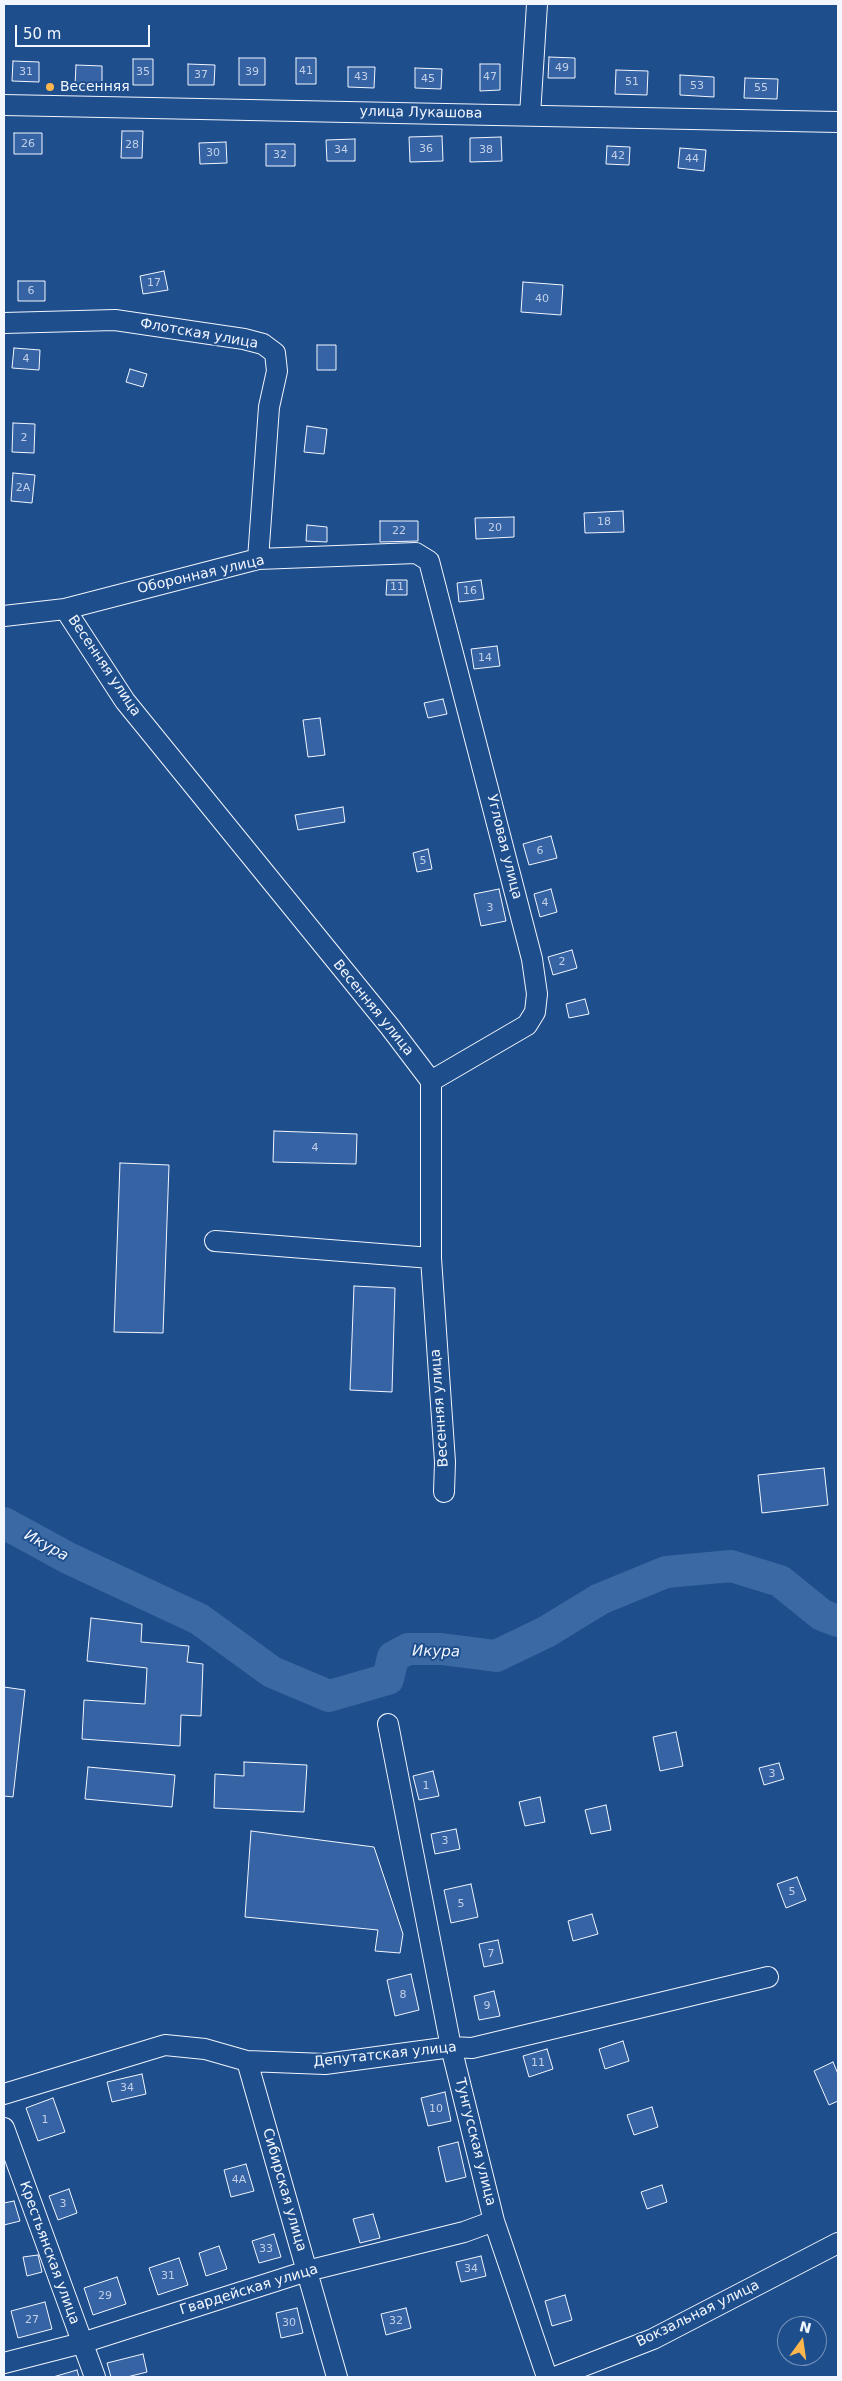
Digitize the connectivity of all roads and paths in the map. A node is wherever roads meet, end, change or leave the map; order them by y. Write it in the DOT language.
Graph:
graph roads {
  1 [pos="537,4"];
  2 [pos="4,105"];
  3 [pos="530,115"];
  4 [pos="838,122"];
  5 [pos="4,323"];
  6 [pos="258,559"];
  7 [pos="429,561"];
  8 [pos="66,608"];
  9 [pos="4,616"];
  10 [pos="430,1081"];
  11 [pos="215,1241"];
  12 [pos="431,1258"];
  13 [pos="444,1492"];
  14 [pos="388,1724"];
  15 [pos="768,1977"];
  16 [pos="451,2047"];
  17 [pos="247,2061"];
  18 [pos="4,2094"];
  19 [pos="4,2128"];
  20 [pos="489,2194"];
  21 [pos="494,2221"];
  22 [pos="464,2232"];
  23 [pos="838,2243"];
  24 [pos="306,2271"];
  25 [pos="82,2343"];
  26 [pos="4,2363"];
  27 [pos="95,2377"];
  28 [pos="338,2377"];
  29 [pos="547,2377"];
  30 [pos="555,2377"];
  1 -- 3 [label="street"];
  2 -- 3 [label="street, улица Лукашова"];
  3 -- 4 [label="street, улица Лукашова"];
  5 -- 6 [label="street, Флотская улица"];
  6 -- 7 [label="street, Оборонная улица"];
  6 -- 8 [label="street, Оборонная улица"];
  7 -- 10 [label="street, Угловая улица"];
  8 -- 9 [label="street, Оборонная улица"];
  8 -- 10 [label="street, Весенняя улица"];
  10 -- 12 [label="street, Весенняя улица"];
  11 -- 12 [label="street"];
  12 -- 13 [label="street, Весенняя улица"];
  14 -- 16 [label="street, Тунгусская улица"];
  15 -- 16 [label="street, Депутатская улица"];
  16 -- 17 [label="street, Депутатская улица"];
  16 -- 20 [label="street, Тунгусская улица"];
  17 -- 18 [label="street, Депутатская улица"];
  17 -- 24 [label="street, Сибирская улица"];
  19 -- 25 [label="street, Крестьянская улица"];
  20 -- 21 [label="street, Тунгусская улица"];
  20 -- 22 [label="street"];
  21 -- 22 [label="street, Гвардейская улица"];
  21 -- 29 [label="street, Тунгусская улица"];
  22 -- 24 [label="street, Гвардейская улица"];
  23 -- 30 [label="street, Вокзальная улица"];
  24 -- 25 [label="street, Гвардейская улица"];
  24 -- 28 [label="street, Сибирская улица"];
  25 -- 26 [label="street, Гвардейская улица"];
  25 -- 27 [label="street, Крестьянская улица"];
}
